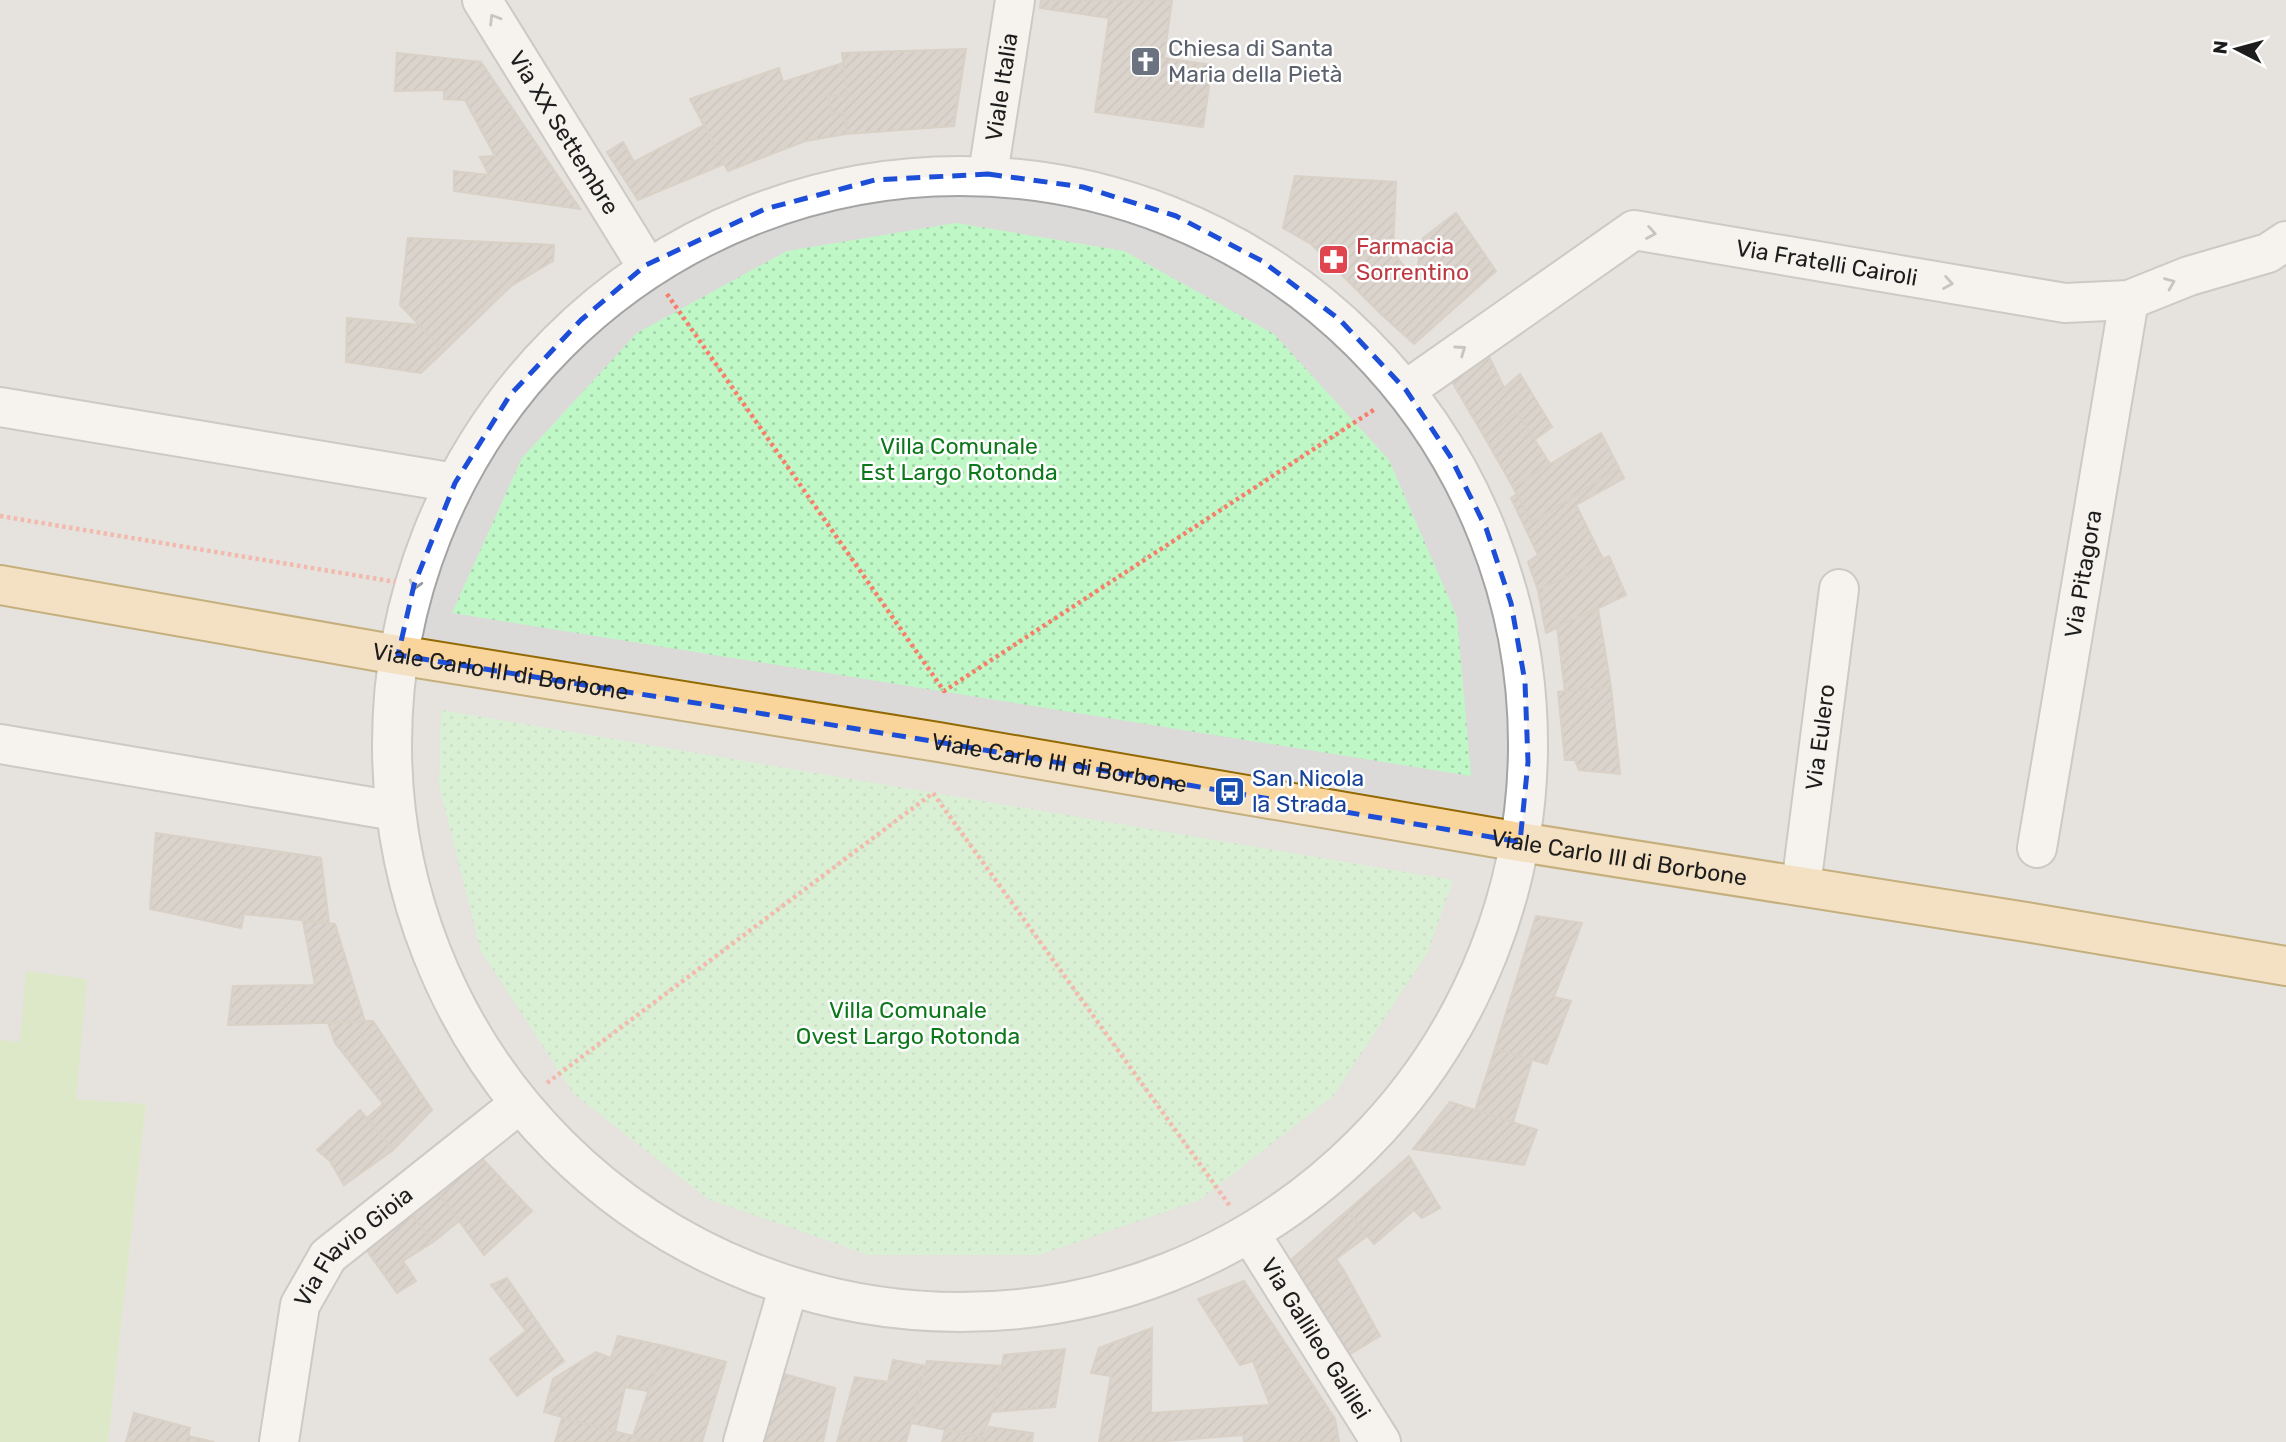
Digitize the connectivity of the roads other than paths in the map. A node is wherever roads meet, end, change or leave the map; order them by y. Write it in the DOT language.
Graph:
graph roads {
  1 [pos="482,0"];
  2 [pos="1015,0"];
  3 [pos="988,174"];
  4 [pos="2280,252"];
  5 [pos="646,265"];
  6 [pos="2129,300"];
  7 [pos="1406,390"];
  8 [pos="0,407"];
  9 [pos="455,483"];
  10 [pos="0,585"];
  11 [pos="1839,589"];
  12 [pos="398,654"];
  13 [pos="0,744"];
  14 [pos="395,811"];
  15 [pos="1520,842"];
  16 [pos="2037,848"];
  17 [pos="1801,886"];
  18 [pos="2286,966"];
  19 [pos="518,1105"];
  20 [pos="1251,1235"];
  21 [pos="788,1289"];
  22 [pos="279,1442"];
  23 [pos="743,1442"];
  24 [pos="1381,1442"];
  5 -- 1 [label="street, Via XX Settembre, one-way"];
  2 -- 3 [label="street, Viale Italia"];
  3 -- 5 [label="street"];
  3 -- 7 [label="street"];
  6 -- 4 [label="street, Via Fratelli Cairoli, one-way"];
  5 -- 9 [label="street"];
  7 -- 6 [label="street, Via Fratelli Cairoli, one-way"];
  6 -- 16 [label="street, Via Pitagora"];
  7 -- 15 [label="street"];
  8 -- 9 [label="street"];
  9 -- 12 [label="street, one-way"];
  10 -- 12 [label="main road, Viale Carlo III di Borbone"];
  11 -- 17 [label="street, Via Eulero"];
  12 -- 14 [label="street"];
  12 -- 15 [label="main road, Viale Carlo III di Borbone"];
  13 -- 14 [label="street"];
  14 -- 19 [label="street"];
  15 -- 17 [label="main road, Viale Carlo III di Borbone"];
  15 -- 20 [label="street"];
  17 -- 18 [label="main road, Viale Carlo III di Borbone"];
  19 -- 21 [label="street"];
  19 -- 22 [label="street, Via Flavio Gioia"];
  20 -- 21 [label="street"];
  20 -- 24 [label="street, Via Gallileo Galilei"];
  21 -- 23 [label="street"];
}
